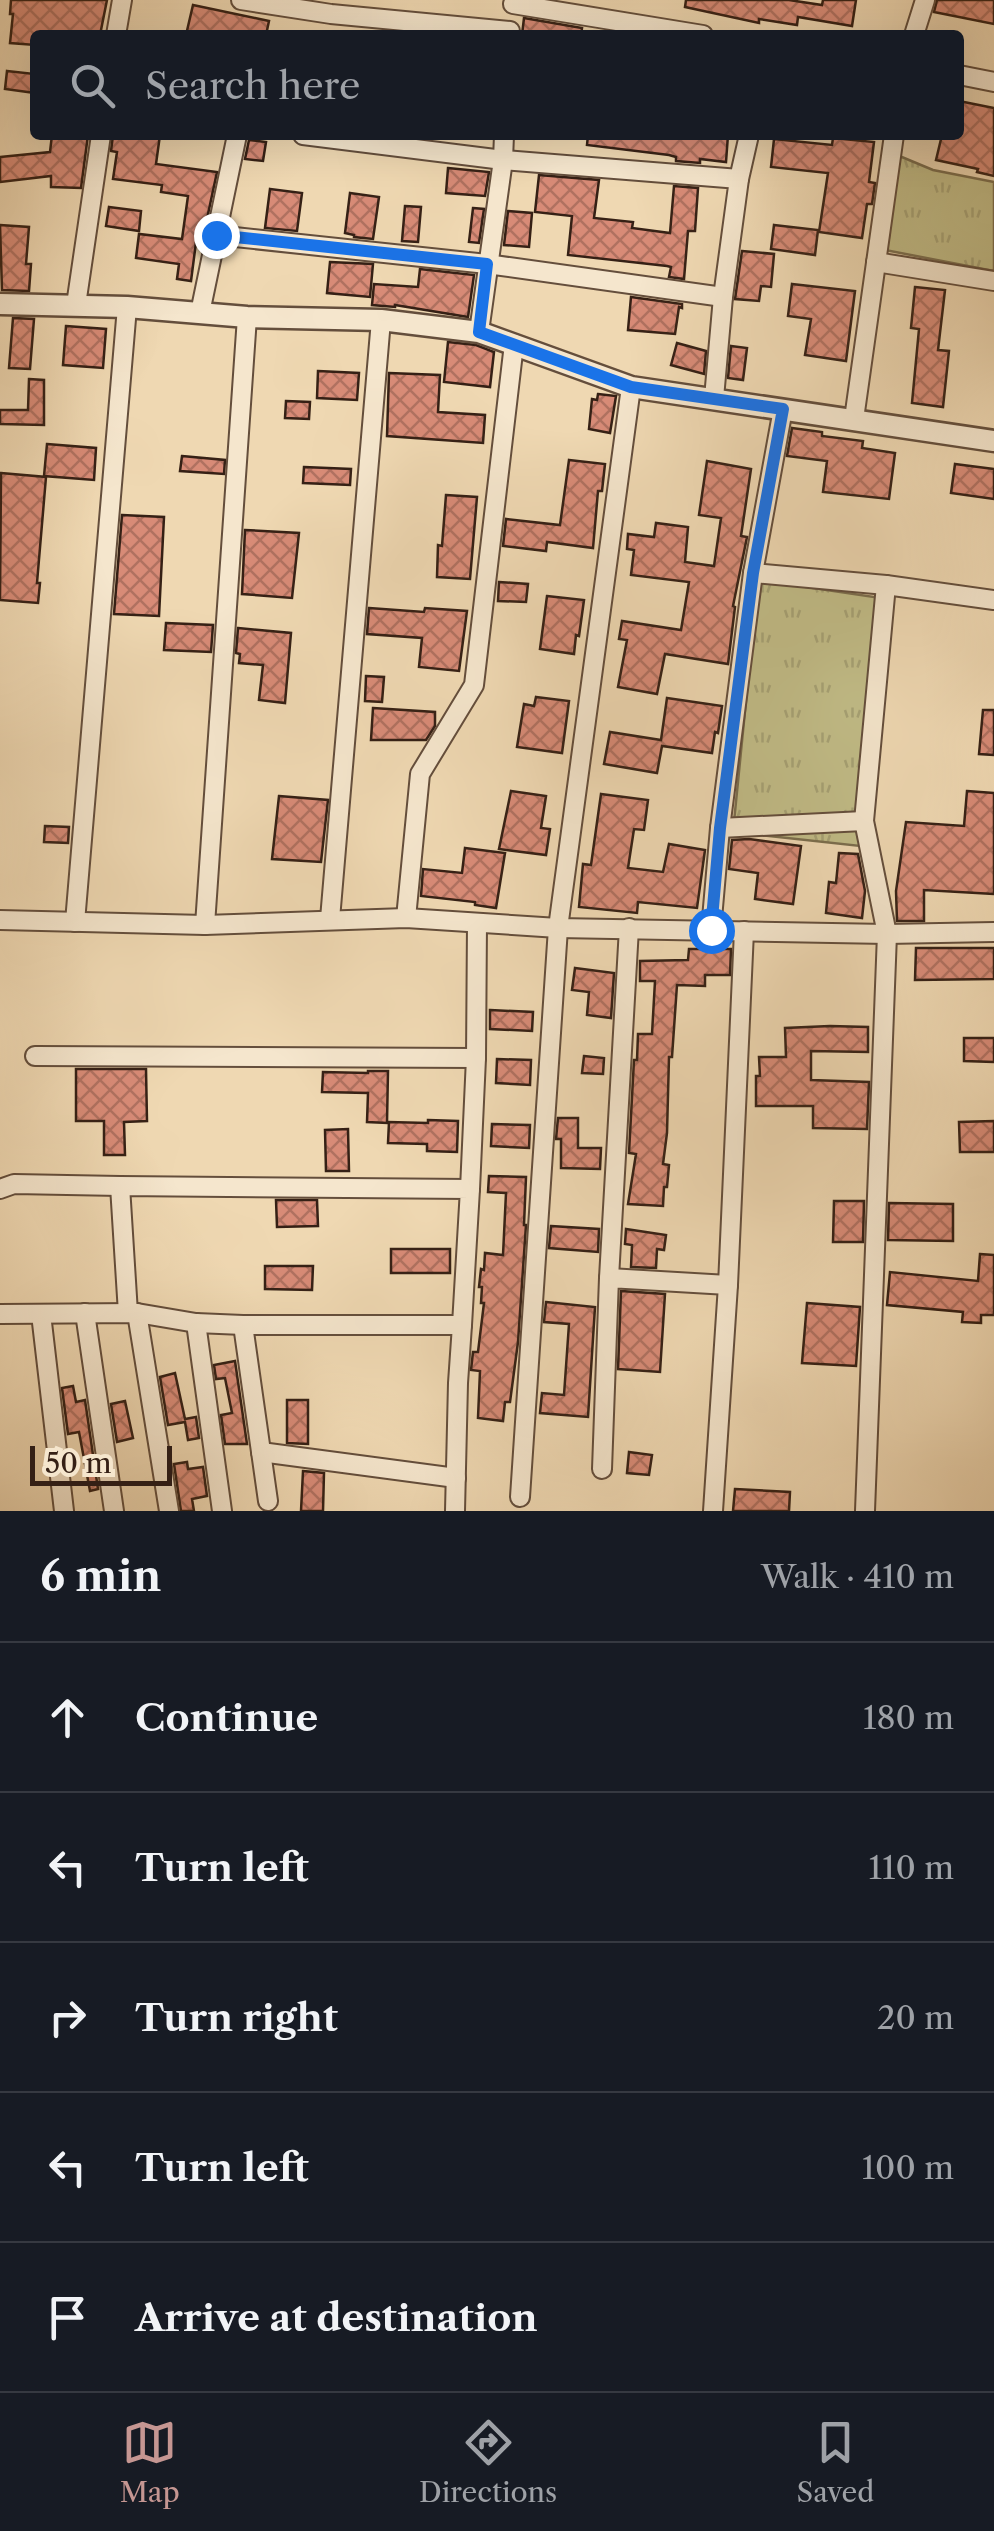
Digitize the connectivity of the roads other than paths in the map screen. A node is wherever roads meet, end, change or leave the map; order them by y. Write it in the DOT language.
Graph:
graph roads {
  1 [pos="122,0"];
  2 [pos="241,0"];
  3 [pos="925,0"];
  4 [pos="513,2"];
  5 [pos="117,30"];
  6 [pos="482,30"];
  7 [pos="510,30"];
  8 [pos="674,30"];
  9 [pos="916,30"];
  10 [pos="964,76"];
  11 [pos="994,82"];
  12 [pos="100,140"];
  13 [pos="236,140"];
  14 [pos="344,140"];
  15 [pos="504,140"];
  16 [pos="747,140"];
  17 [pos="893,140"];
  18 [pos="503,160"];
  19 [pos="740,179"];
  20 [pos="216,235"];
  21 [pos="876,262"];
  22 [pos="487,264"];
  23 [pos="994,281"];
  24 [pos="723,297"];
  25 [pos="0,304"];
  26 [pos="76,304"];
  27 [pos="127,306"];
  28 [pos="200,314"];
  29 [pos="247,316"];
  30 [pos="381,320"];
  31 [pos="479,332"];
  32 [pos="514,344"];
  33 [pos="631,387"];
  34 [pos="714,398"];
  35 [pos="783,409"];
  36 [pos="854,420"];
  37 [pos="994,441"];
  38 [pos="753,573"];
  39 [pos="886,586"];
  40 [pos="994,600"];
  41 [pos="864,822"];
  42 [pos="720,828"];
  43 [pos="406,918"];
  44 [pos="330,919"];
  45 [pos="0,920"];
  46 [pos="76,922"];
  47 [pos="477,924"];
  48 [pos="205,925"];
  49 [pos="558,928"];
  50 [pos="629,928"];
  51 [pos="711,930"];
  52 [pos="744,932"];
  53 [pos="994,932"];
  54 [pos="887,934"];
  55 [pos="35,1056"];
  56 [pos="476,1058"];
  57 [pos="120,1186"];
  58 [pos="0,1189"];
  59 [pos="470,1189"];
  60 [pos="609,1278"];
  61 [pos="728,1285"];
  62 [pos="133,1313"];
  63 [pos="0,1314"];
  64 [pos="41,1314"];
  65 [pos="85,1314"];
  66 [pos="196,1323"];
  67 [pos="243,1325"];
  68 [pos="462,1325"];
  69 [pos="261,1452"];
  70 [pos="602,1469"];
  71 [pos="456,1478"];
  72 [pos="520,1497"];
  73 [pos="268,1501"];
  74 [pos="64,1511"];
  75 [pos="114,1511"];
  76 [pos="169,1511"];
  77 [pos="222,1511"];
  78 [pos="456,1511"];
  79 [pos="714,1511"];
  80 [pos="864,1511"];
  1 -- 5 [label="street"];
  2 -- 6 [label="street"];
  3 -- 9 [label="street"];
  4 -- 7 [label="street"];
  4 -- 8 [label="street"];
  10 -- 11 [label="street"];
  12 -- 26 [label="street"];
  13 -- 20 [label="street"];
  14 -- 18 [label="street"];
  15 -- 18 [label="street"];
  16 -- 19 [label="street"];
  17 -- 21 [label="street"];
  18 -- 19 [label="street"];
  18 -- 22 [label="street"];
  19 -- 24 [label="street"];
  20 -- 22 [label="street"];
  20 -- 28 [label="street"];
  21 -- 23 [label="street"];
  21 -- 36 [label="street"];
  22 -- 24 [label="street"];
  22 -- 31 [label="street"];
  24 -- 34 [label="street"];
  25 -- 26 [label="street"];
  26 -- 27 [label="street"];
  27 -- 28 [label="street"];
  27 -- 46 [label="street"];
  28 -- 29 [label="street"];
  29 -- 30 [label="street"];
  29 -- 48 [label="street"];
  30 -- 31 [label="street"];
  30 -- 44 [label="street"];
  31 -- 32 [label="street"];
  32 -- 33 [label="street"];
  32 -- 43 [label="street"];
  33 -- 34 [label="street"];
  33 -- 49 [label="street"];
  34 -- 35 [label="street"];
  35 -- 36 [label="street"];
  35 -- 38 [label="street"];
  36 -- 37 [label="street"];
  38 -- 39 [label="street"];
  38 -- 42 [label="street"];
  39 -- 40 [label="street"];
  39 -- 41 [label="street"];
  41 -- 42 [label="street"];
  41 -- 54 [label="street"];
  42 -- 51 [label="street"];
  43 -- 44 [label="street"];
  43 -- 47 [label="street"];
  44 -- 48 [label="street"];
  45 -- 46 [label="street"];
  46 -- 48 [label="street"];
  47 -- 49 [label="street"];
  47 -- 56 [label="street"];
  49 -- 50 [label="street"];
  49 -- 72 [label="street"];
  50 -- 51 [label="street"];
  50 -- 60 [label="street"];
  51 -- 52 [label="street"];
  52 -- 54 [label="street"];
  52 -- 61 [label="street"];
  53 -- 54 [label="street"];
  54 -- 80 [label="street"];
  55 -- 56 [label="street"];
  56 -- 59 [label="street"];
  57 -- 58 [label="street"];
  57 -- 59 [label="street"];
  57 -- 62 [label="street"];
  59 -- 68 [label="street"];
  60 -- 61 [label="street"];
  60 -- 70 [label="street"];
  61 -- 79 [label="street"];
  62 -- 65 [label="street"];
  62 -- 66 [label="street"];
  62 -- 76 [label="street"];
  63 -- 64 [label="street"];
  64 -- 65 [label="street"];
  64 -- 74 [label="street"];
  65 -- 75 [label="street"];
  66 -- 67 [label="street"];
  66 -- 77 [label="street"];
  67 -- 68 [label="street"];
  67 -- 69 [label="street"];
  68 -- 71 [label="street"];
  69 -- 71 [label="street"];
  69 -- 73 [label="street"];
  71 -- 78 [label="street"];
}
